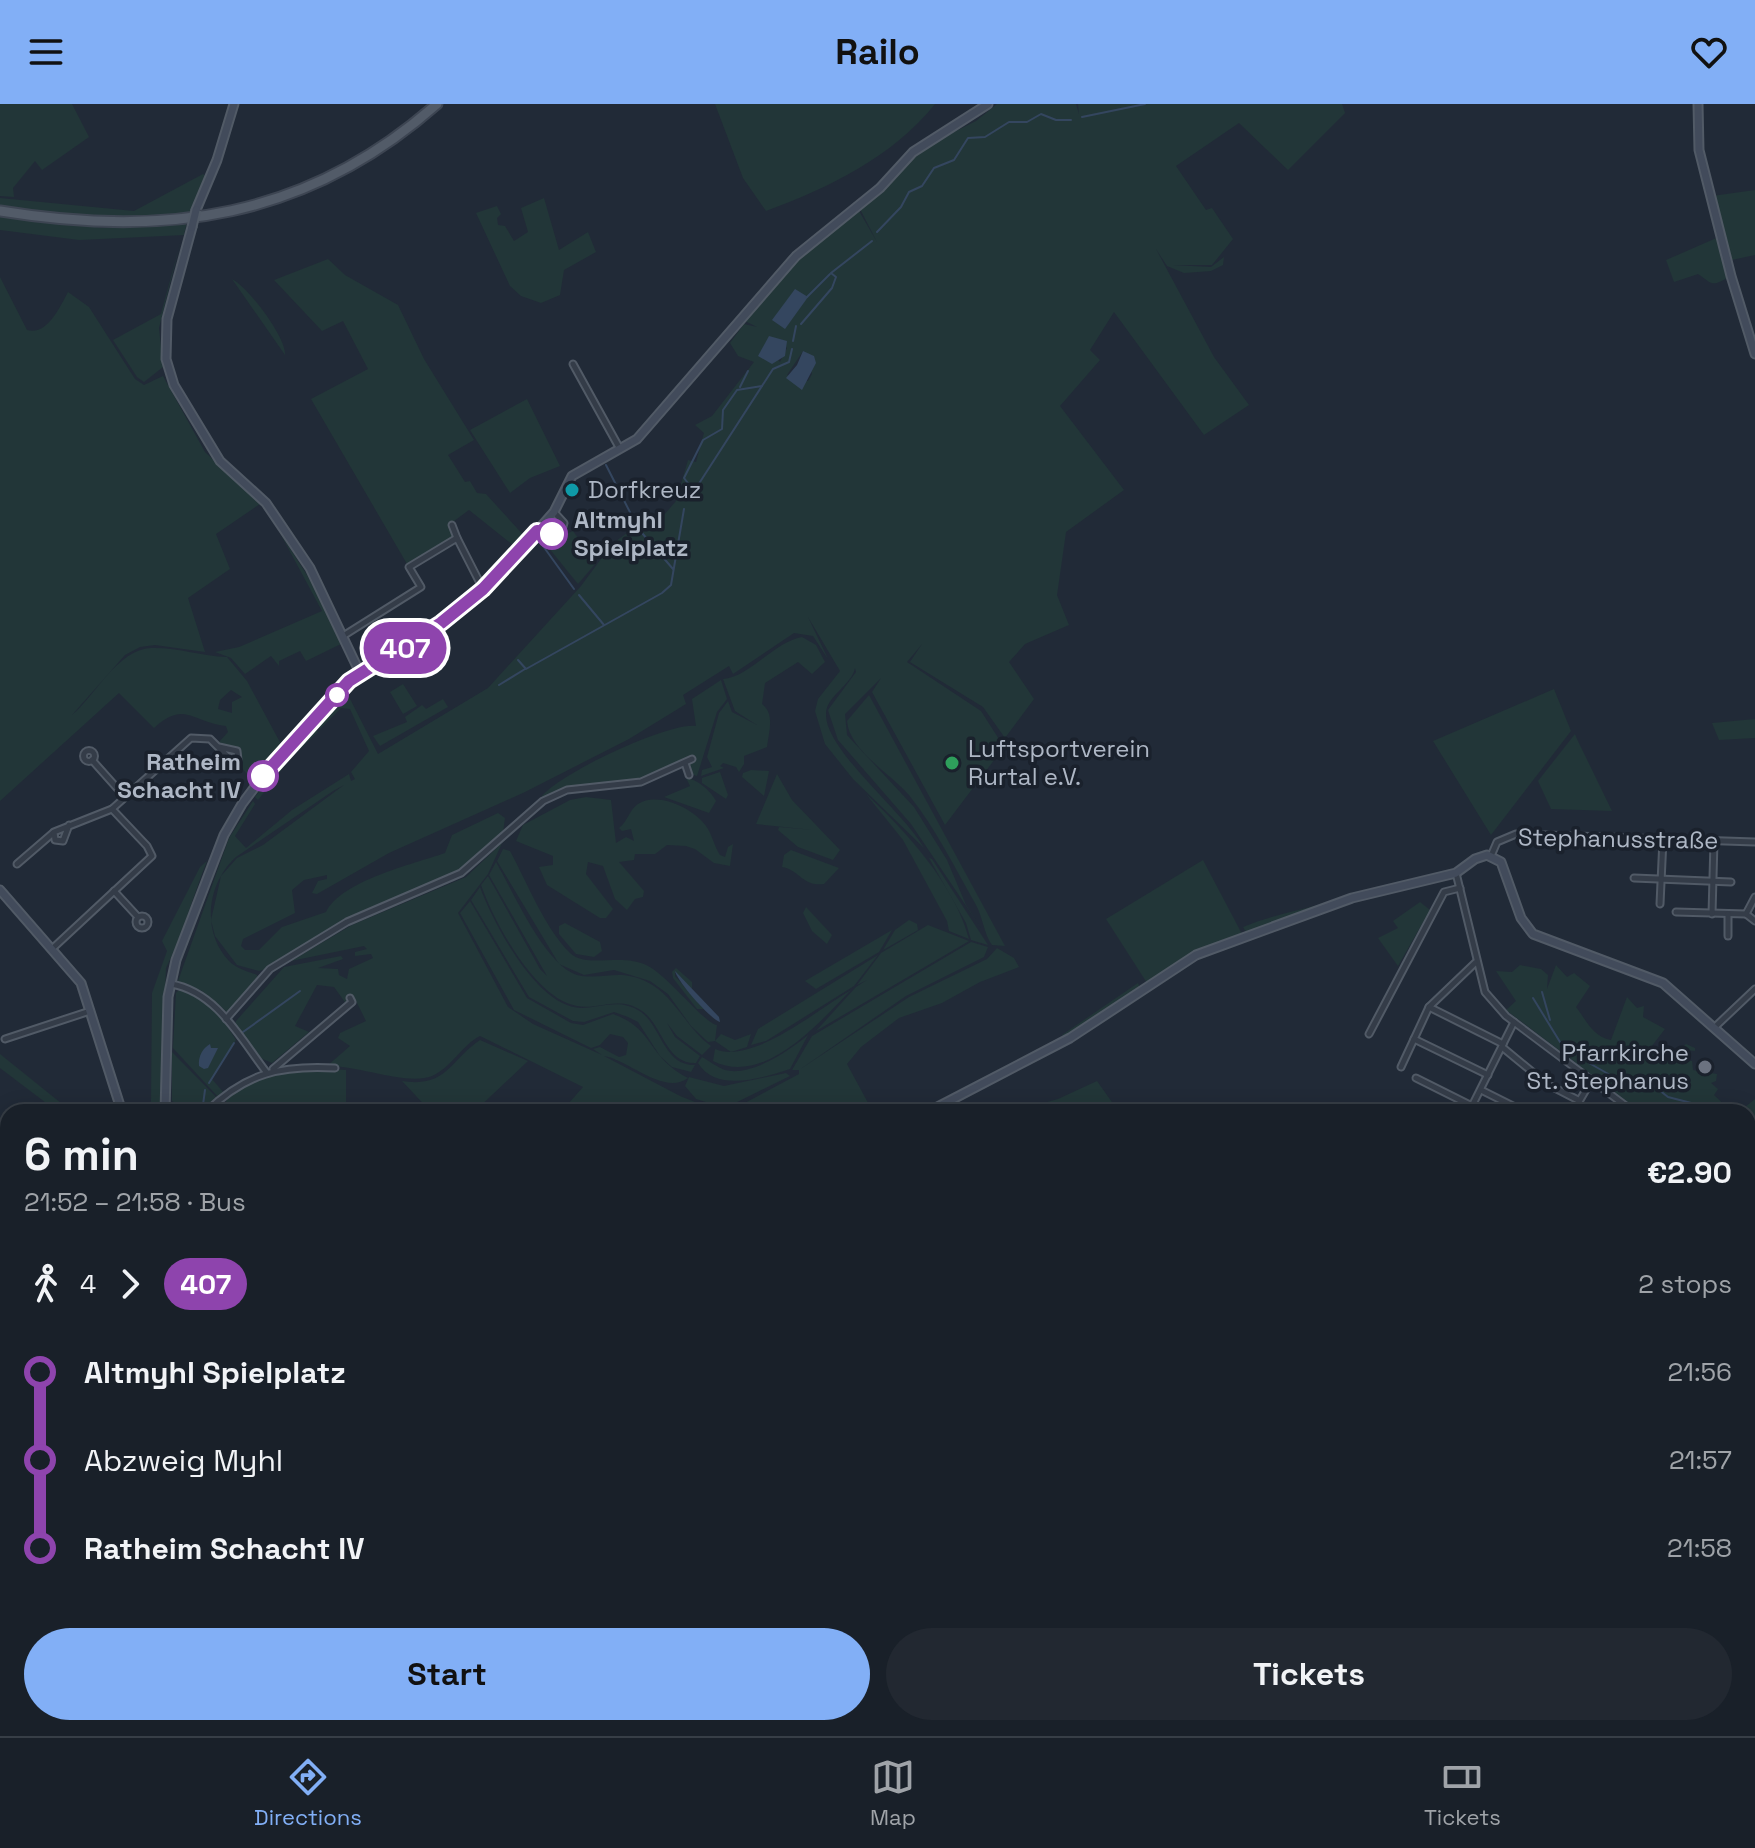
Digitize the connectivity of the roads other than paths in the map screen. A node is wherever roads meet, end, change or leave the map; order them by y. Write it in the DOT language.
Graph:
graph roads {
  1 [pos="234,104"];
  2 [pos="437,104"];
  3 [pos="988,104"];
  4 [pos="1698,104"];
  5 [pos="0,211"];
  6 [pos="1755,354"];
  7 [pos="573,364"];
  8 [pos="621,450"];
  9 [pos="554,512"];
  10 [pos="452,525"];
  11 [pos="537,531"];
  12 [pos="457,538"];
  13 [pos="483,589"];
  14 [pos="343,636"];
  15 [pos="360,673"];
  16 [pos="219,747"];
  17 [pos="692,759"];
  18 [pos="92,760"];
  19 [pos="685,763"];
  20 [pos="689,775"];
  21 [pos="125,797"];
  22 [pos="112,809"];
  23 [pos="69,825"];
  24 [pos="54,832"];
  25 [pos="1663,839"];
  26 [pos="1714,841"];
  27 [pos="1755,842"];
  28 [pos="1491,856"];
  29 [pos="17,864"];
  30 [pos="1456,873"];
  31 [pos="1634,878"];
  32 [pos="1661,879"];
  33 [pos="1712,881"];
  34 [pos="1731,882"];
  35 [pos="1460,888"];
  36 [pos="0,890"];
  37 [pos="114,891"];
  38 [pos="1755,897"];
  39 [pos="1660,904"];
  40 [pos="1676,912"];
  41 [pos="1712,914"];
  42 [pos="1728,914"];
  43 [pos="1746,914"];
  44 [pos="137,916"];
  45 [pos="1755,921"];
  46 [pos="1728,936"];
  47 [pos="53,948"];
  48 [pos="1476,962"];
  49 [pos="169,983"];
  50 [pos="1755,989"];
  51 [pos="350,998"];
  52 [pos="1429,1007"];
  53 [pos="90,1011"];
  54 [pos="226,1019"];
  55 [pos="1514,1022"];
  56 [pos="1716,1026"];
  57 [pos="1369,1034"];
  58 [pos="5,1039"];
  59 [pos="1414,1039"];
  60 [pos="1503,1046"];
  61 [pos="1755,1064"];
  62 [pos="1401,1067"];
  63 [pos="335,1068"];
  64 [pos="270,1071"];
  65 [pos="1488,1075"];
  66 [pos="1416,1078"];
  67 [pos="1591,1081"];
  68 [pos="1481,1090"];
  69 [pos="1578,1100"];
  70 [pos="119,1104"];
  71 [pos="165,1104"];
  72 [pos="215,1104"];
  73 [pos="943,1104"];
  74 [pos="1462,1104"];
  75 [pos="1474,1104"];
  76 [pos="1509,1104"];
  77 [pos="1576,1104"];
  78 [pos="1623,1104"];
  1 -- 14 [label="main road, bridge"];
  2 -- 5 [label="main road"];
  3 -- 8 [label="main road"];
  4 -- 6 [label="main road"];
  7 -- 8 [label="street"];
  8 -- 9 [label="main road"];
  9 -- 11 [label="main road"];
  9 -- 11 [label="street"];
  10 -- 12 [label="street"];
  11 -- 13 [label="main road"];
  12 -- 13 [label="street"];
  12 -- 14 [label="street"];
  13 -- 15 [label="main road"];
  14 -- 15 [label="main road"];
  15 -- 49 [label="main road"];
  16 -- 21 [label="street"];
  17 -- 19 [label="street"];
  18 -- 21 [label="street"];
  19 -- 20 [label="street"];
  19 -- 54 [label="street"];
  21 -- 22 [label="street"];
  22 -- 23 [label="street"];
  22 -- 37 [label="street"];
  23 -- 24 [label="street"];
  23 -- 24 [label="street"];
  24 -- 29 [label="street"];
  25 -- 26 [label="street, Stephanusstraße"];
  25 -- 28 [label="street, Stephanusstraße"];
  25 -- 32 [label="street"];
  26 -- 27 [label="street, Stephanusstraße"];
  26 -- 33 [label="street"];
  28 -- 30 [label="main road"];
  28 -- 56 [label="main road"];
  30 -- 35 [label="street"];
  30 -- 73 [label="main road"];
  31 -- 32 [label="street"];
  32 -- 33 [label="street"];
  32 -- 39 [label="street"];
  33 -- 34 [label="street"];
  33 -- 41 [label="street"];
  35 -- 48 [label="street"];
  35 -- 57 [label="street"];
  36 -- 47 [label="main road"];
  37 -- 44 [label="street"];
  37 -- 47 [label="street"];
  38 -- 43 [label="street"];
  40 -- 41 [label="street"];
  41 -- 42 [label="street"];
  42 -- 43 [label="street"];
  42 -- 46 [label="street"];
  43 -- 45 [label="street"];
  47 -- 53 [label="main road"];
  48 -- 52 [label="street"];
  48 -- 55 [label="street"];
  49 -- 54 [label="street"];
  49 -- 71 [label="main road"];
  50 -- 56 [label="street"];
  51 -- 64 [label="street"];
  52 -- 59 [label="street"];
  52 -- 60 [label="street"];
  53 -- 58 [label="street"];
  53 -- 70 [label="main road"];
  54 -- 64 [label="street"];
  55 -- 60 [label="street"];
  55 -- 67 [label="street"];
  56 -- 61 [label="main road"];
  59 -- 62 [label="street"];
  59 -- 65 [label="street"];
  60 -- 65 [label="street"];
  60 -- 69 [label="street"];
  63 -- 64 [label="street"];
  64 -- 72 [label="street"];
  65 -- 68 [label="street"];
  66 -- 74 [label="street"];
  67 -- 69 [label="street"];
  67 -- 78 [label="street"];
  68 -- 75 [label="street"];
  68 -- 76 [label="street"];
  69 -- 77 [label="street"];
}
